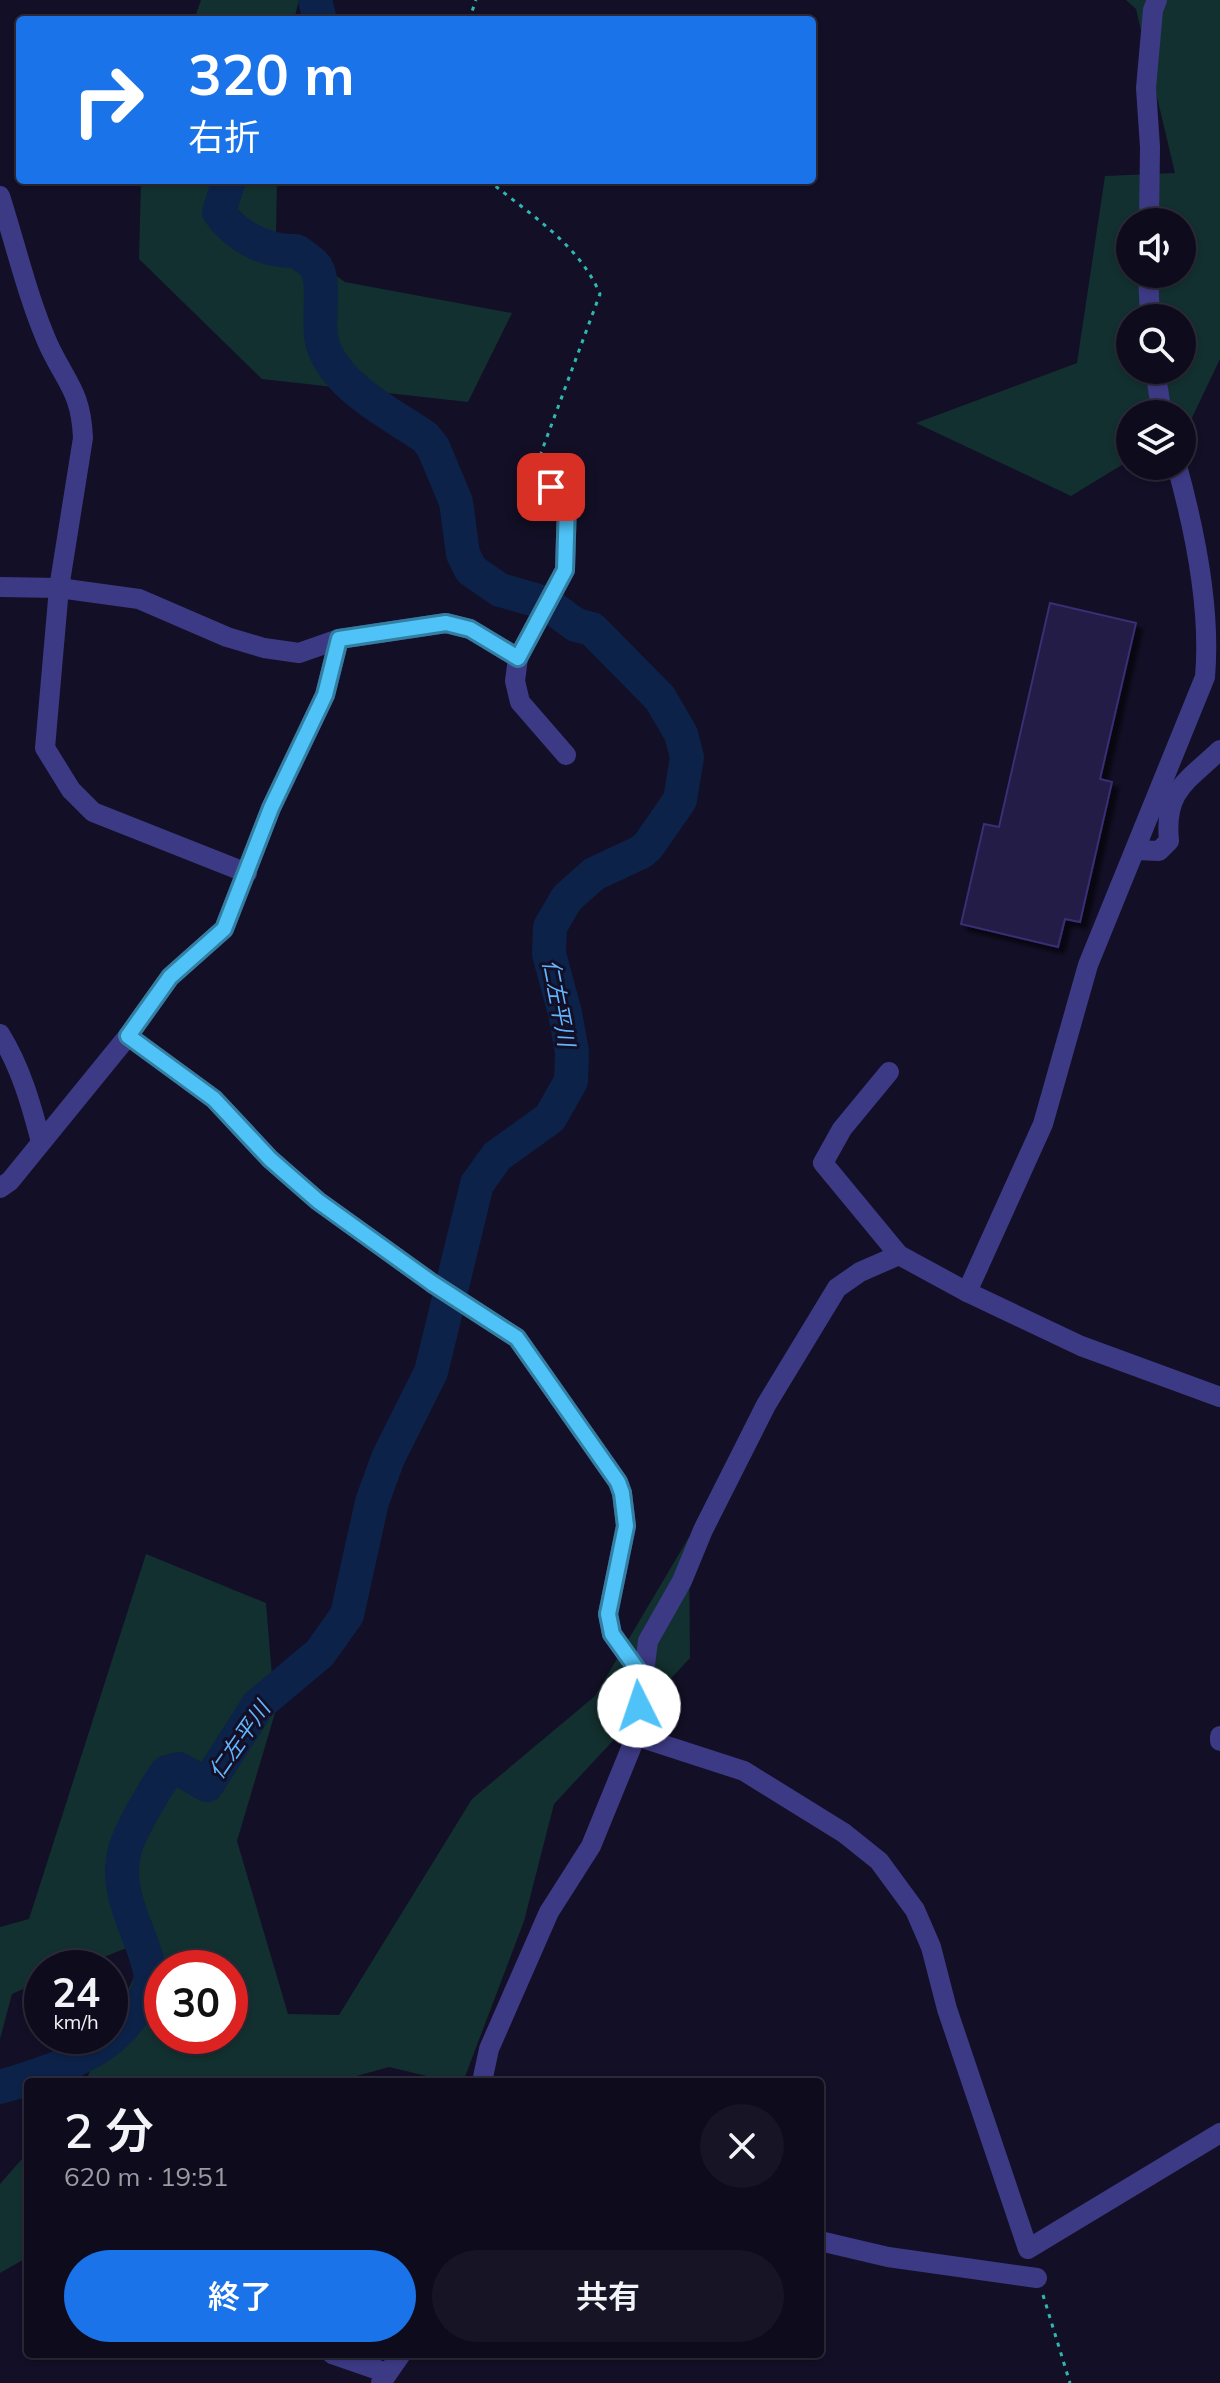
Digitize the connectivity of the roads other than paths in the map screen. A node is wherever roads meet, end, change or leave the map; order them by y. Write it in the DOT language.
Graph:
graph roads {
  1 [pos="1157,0"];
  2 [pos="0,196"];
  3 [pos="1149,208"];
  4 [pos="536,472"];
  5 [pos="1181,480"];
  6 [pos="0,587"];
  7 [pos="59,588"];
  8 [pos="339,639"];
  9 [pos="518,658"];
  10 [pos="1220,750"];
  11 [pos="566,755"];
  12 [pos="1136,850"];
  13 [pos="247,873"];
  14 [pos="0,1034"];
  15 [pos="128,1036"];
  16 [pos="889,1072"];
  17 [pos="41,1142"];
  18 [pos="0,1188"];
  19 [pos="899,1255"];
  20 [pos="967,1292"];
  21 [pos="1220,1397"];
  22 [pos="642,1676"];
  23 [pos="636,1736"];
  24 [pos="483,2078"];
  25 [pos="1220,2133"];
  26 [pos="824,2242"];
  27 [pos="1037,2278"];
  28 [pos="341,2358"];
  29 [pos="398,2358"];
  30 [pos="384,2378"];
  1 -- 3 [label="street"];
  2 -- 7 [label="street"];
  4 -- 9 [label="street"];
  5 -- 12 [label="street"];
  6 -- 7 [label="street"];
  7 -- 8 [label="street"];
  7 -- 13 [label="street"];
  8 -- 9 [label="street"];
  8 -- 13 [label="street"];
  9 -- 11 [label="street"];
  10 -- 12 [label="street"];
  12 -- 20 [label="street"];
  13 -- 15 [label="street"];
  14 -- 17 [label="street"];
  15 -- 17 [label="street"];
  15 -- 22 [label="street"];
  16 -- 19 [label="street"];
  17 -- 18 [label="street"];
  19 -- 20 [label="street"];
  19 -- 22 [label="street"];
  20 -- 21 [label="street"];
  22 -- 23 [label="street"];
  23 -- 24 [label="street"];
  23 -- 25 [label="street"];
  26 -- 27 [label="street"];
  28 -- 30 [label="street"];
  29 -- 30 [label="street"];
}
